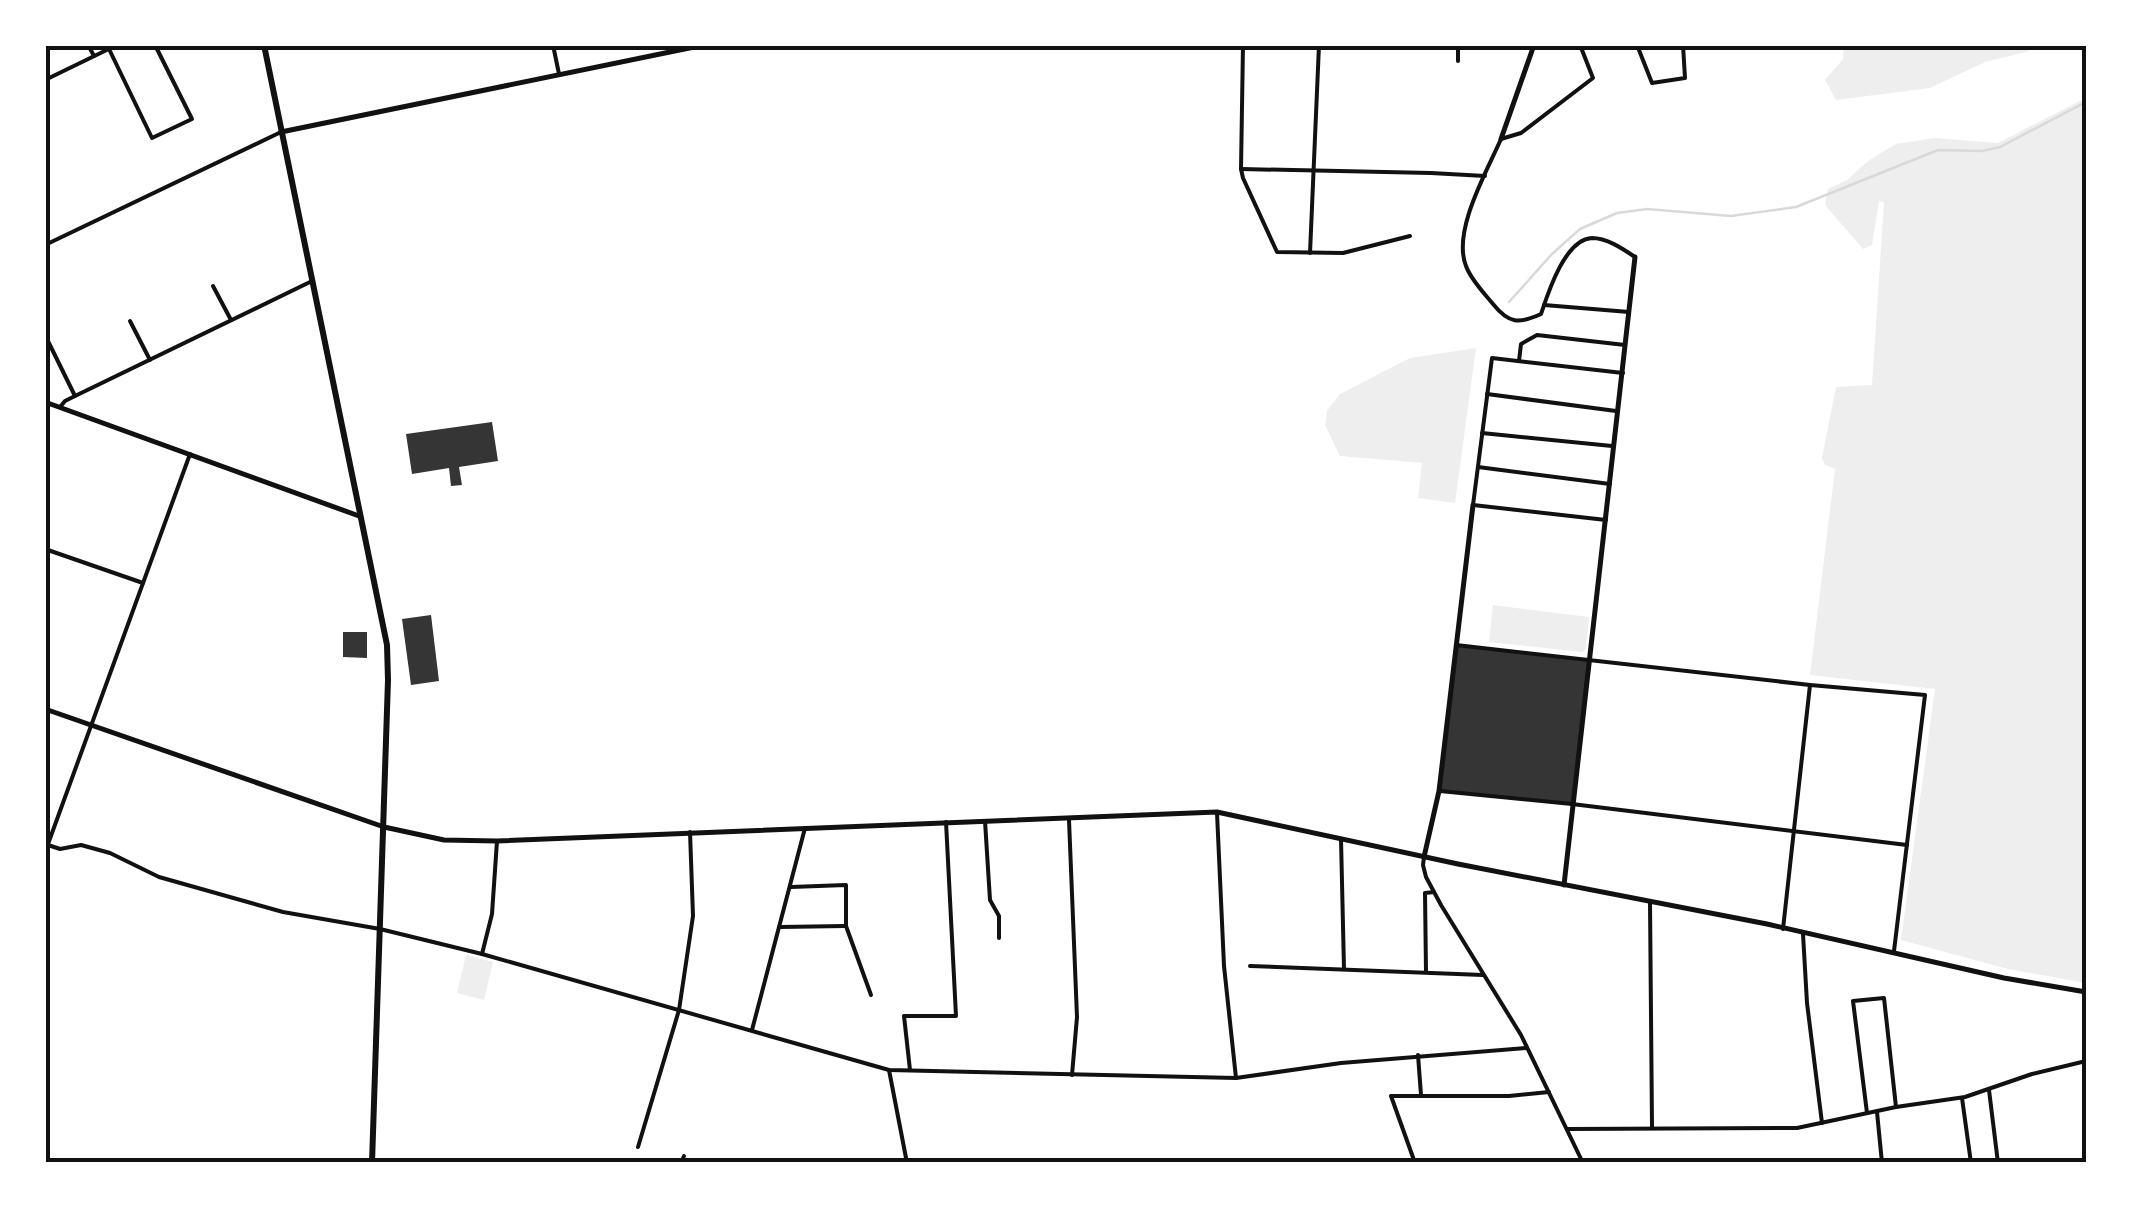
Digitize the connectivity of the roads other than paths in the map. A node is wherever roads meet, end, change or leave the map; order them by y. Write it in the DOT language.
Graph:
graph roads {
  1 [pos="88,45"];
  2 [pos="118,45"];
  3 [pos="155,45"];
  4 [pos="264,45"];
  5 [pos="554,45"];
  6 [pos="704,45"];
  7 [pos="1244,45"];
  8 [pos="1319,45"];
  9 [pos="1458,45"];
  10 [pos="1534,45"];
  11 [pos="1580,45"];
  12 [pos="1637,45"];
  13 [pos="1683,45"];
  14 [pos="109,49"];
  15 [pos="94,56"];
  16 [pos="1458,60"];
  17 [pos="560,74"];
  18 [pos="45,80"];
  19 [pos="281,132"];
  20 [pos="1501,139"];
  21 [pos="1242,169"];
  22 [pos="1314,171"];
  23 [pos="1485,176"];
  24 [pos="1410,236"];
  25 [pos="45,245"];
  26 [pos="1310,253"];
  27 [pos="1635,257"];
  28 [pos="312,281"];
  29 [pos="213,286"];
  30 [pos="1544,305"];
  31 [pos="1629,312"];
  32 [pos="231,320"];
  33 [pos="130,321"];
  34 [pos="45,335"];
  35 [pos="1625,345"];
  36 [pos="150,360"];
  37 [pos="1519,361"];
  38 [pos="1622,373"];
  39 [pos="1487,394"];
  40 [pos="75,396"];
  41 [pos="45,402"];
  42 [pos="60,408"];
  43 [pos="1618,412"];
  44 [pos="1482,433"];
  45 [pos="1614,446"];
  46 [pos="190,454"];
  47 [pos="1478,467"];
  48 [pos="1610,484"];
  49 [pos="1473,505"];
  50 [pos="359,516"];
  51 [pos="1606,520"];
  52 [pos="45,549"];
  53 [pos="143,583"];
  54 [pos="1456,645"];
  55 [pos="1590,659"];
  56 [pos="1810,685"];
  57 [pos="45,709"];
  58 [pos="91,726"];
  59 [pos="1439,791"];
  60 [pos="1572,804"];
  61 [pos="1217,812"];
  62 [pos="1069,817"];
  63 [pos="985,821"];
  64 [pos="946,822"];
  65 [pos="384,826"];
  66 [pos="805,828"];
  67 [pos="690,832"];
  68 [pos="1792,832"];
  69 [pos="1341,839"];
  70 [pos="497,841"];
  71 [pos="46,845"];
  72 [pos="1907,845"];
  73 [pos="1424,857"];
  74 [pos="1564,885"];
  75 [pos="791,887"];
  76 [pos="1434,892"];
  77 [pos="1650,902"];
  78 [pos="846,926"];
  79 [pos="780,927"];
  80 [pos="380,929"];
  81 [pos="1783,929"];
  82 [pos="1803,934"];
  83 [pos="999,938"];
  84 [pos="1894,952"];
  85 [pos="482,954"];
  86 [pos="1250,966"];
  87 [pos="1344,969"];
  88 [pos="1426,972"];
  89 [pos="1484,974"];
  90 [pos="2086,992"];
  91 [pos="871,995"];
  92 [pos="679,1010"];
  93 [pos="752,1030"];
  94 [pos="1527,1048"];
  95 [pos="1418,1055"];
  96 [pos="2086,1060"];
  97 [pos="890,1070"];
  98 [pos="910,1070"];
  99 [pos="1072,1074"];
  100 [pos="1236,1078"];
  101 [pos="1990,1090"];
  102 [pos="1548,1092"];
  103 [pos="1422,1097"];
  104 [pos="1962,1098"];
  105 [pos="1896,1107"];
  106 [pos="1877,1112"];
  107 [pos="1868,1113"];
  108 [pos="1822,1123"];
  109 [pos="1652,1129"];
  110 [pos="1566,1130"];
  111 [pos="638,1147"];
  112 [pos="684,1156"];
  113 [pos="372,1163"];
  114 [pos="681,1163"];
  115 [pos="908,1163"];
  116 [pos="1415,1163"];
  117 [pos="1583,1163"];
  118 [pos="1882,1163"];
  119 [pos="1971,1163"];
  120 [pos="1998,1163"];
  1 -- 15 [label="street"];
  2 -- 14 [label="street"];
  3 -- 14 [label="street"];
  4 -- 19 [label="main road"];
  5 -- 17 [label="street"];
  6 -- 17 [label="street"];
  7 -- 21 [label="street"];
  8 -- 22 [label="street"];
  9 -- 16 [label="street"];
  10 -- 20 [label="street"];
  11 -- 20 [label="street"];
  12 -- 13 [label="street"];
  14 -- 15 [label="street"];
  15 -- 18 [label="street"];
  17 -- 19 [label="street"];
  19 -- 25 [label="street"];
  19 -- 28 [label="main road"];
  20 -- 23 [label="street"];
  21 -- 22 [label="street"];
  21 -- 26 [label="street"];
  22 -- 23 [label="street"];
  22 -- 26 [label="street"];
  23 -- 30 [label="street"];
  24 -- 26 [label="street"];
  27 -- 30 [label="street"];
  27 -- 31 [label="street"];
  28 -- 32 [label="street"];
  28 -- 50 [label="main road"];
  29 -- 32 [label="street"];
  30 -- 31 [label="street"];
  31 -- 35 [label="street"];
  32 -- 36 [label="street"];
  33 -- 36 [label="street"];
  34 -- 40 [label="street"];
  35 -- 37 [label="street"];
  35 -- 38 [label="street"];
  36 -- 40 [label="street"];
  37 -- 38 [label="street"];
  37 -- 39 [label="street"];
  38 -- 43 [label="street"];
  39 -- 43 [label="street"];
  39 -- 44 [label="street"];
  40 -- 42 [label="street"];
  41 -- 42 [label="street"];
  42 -- 46 [label="street"];
  43 -- 45 [label="street"];
  44 -- 45 [label="street"];
  44 -- 47 [label="street"];
  45 -- 48 [label="street"];
  46 -- 50 [label="street"];
  46 -- 53 [label="street"];
  47 -- 48 [label="street"];
  47 -- 49 [label="street"];
  48 -- 51 [label="street"];
  49 -- 51 [label="street"];
  49 -- 54 [label="street"];
  50 -- 65 [label="main road"];
  51 -- 55 [label="street"];
  52 -- 53 [label="street"];
  53 -- 58 [label="street"];
  54 -- 55 [label="street"];
  54 -- 59 [label="street"];
  55 -- 56 [label="street"];
  55 -- 60 [label="street"];
  56 -- 68 [label="street"];
  56 -- 72 [label="street"];
  57 -- 58 [label="street"];
  58 -- 65 [label="street"];
  58 -- 71 [label="street"];
  59 -- 60 [label="street"];
  59 -- 73 [label="street"];
  60 -- 68 [label="street"];
  60 -- 74 [label="street"];
  61 -- 62 [label="street"];
  61 -- 69 [label="street"];
  61 -- 100 [label="street"];
  62 -- 63 [label="street"];
  62 -- 99 [label="street"];
  63 -- 64 [label="street"];
  63 -- 83 [label="street"];
  64 -- 66 [label="street"];
  64 -- 98 [label="street"];
  65 -- 70 [label="street"];
  65 -- 80 [label="main road"];
  66 -- 67 [label="street"];
  66 -- 75 [label="street"];
  67 -- 70 [label="street"];
  67 -- 92 [label="street"];
  68 -- 72 [label="street"];
  68 -- 81 [label="street"];
  69 -- 73 [label="street"];
  69 -- 87 [label="street"];
  70 -- 85 [label="street"];
  71 -- 80 [label="street"];
  72 -- 84 [label="street"];
  73 -- 74 [label="street"];
  73 -- 76 [label="street"];
  74 -- 77 [label="street"];
  75 -- 78 [label="street"];
  75 -- 79 [label="street"];
  76 -- 88 [label="street"];
  76 -- 89 [label="street"];
  77 -- 81 [label="street"];
  77 -- 109 [label="street"];
  78 -- 79 [label="street"];
  78 -- 91 [label="street"];
  79 -- 93 [label="street"];
  80 -- 85 [label="street"];
  80 -- 113 [label="main road"];
  81 -- 82 [label="street"];
  82 -- 84 [label="street"];
  82 -- 108 [label="street"];
  84 -- 90 [label="street"];
  85 -- 92 [label="street"];
  86 -- 87 [label="street"];
  87 -- 88 [label="street"];
  88 -- 89 [label="street"];
  89 -- 94 [label="street"];
  92 -- 93 [label="street"];
  92 -- 111 [label="street"];
  93 -- 97 [label="street"];
  94 -- 95 [label="street"];
  94 -- 102 [label="street"];
  95 -- 100 [label="street"];
  95 -- 103 [label="street"];
  96 -- 101 [label="street"];
  97 -- 98 [label="street"];
  97 -- 115 [label="street"];
  98 -- 99 [label="street"];
  99 -- 100 [label="street"];
  101 -- 104 [label="street"];
  101 -- 120 [label="street"];
  102 -- 103 [label="street"];
  102 -- 110 [label="street"];
  103 -- 116 [label="street"];
  104 -- 105 [label="street"];
  104 -- 119 [label="street"];
  105 -- 106 [label="street"];
  105 -- 107 [label="street"];
  106 -- 107 [label="street"];
  106 -- 118 [label="street"];
  107 -- 108 [label="street"];
  108 -- 109 [label="street"];
  109 -- 110 [label="street"];
  110 -- 117 [label="street"];
  112 -- 114 [label="street"];
}
